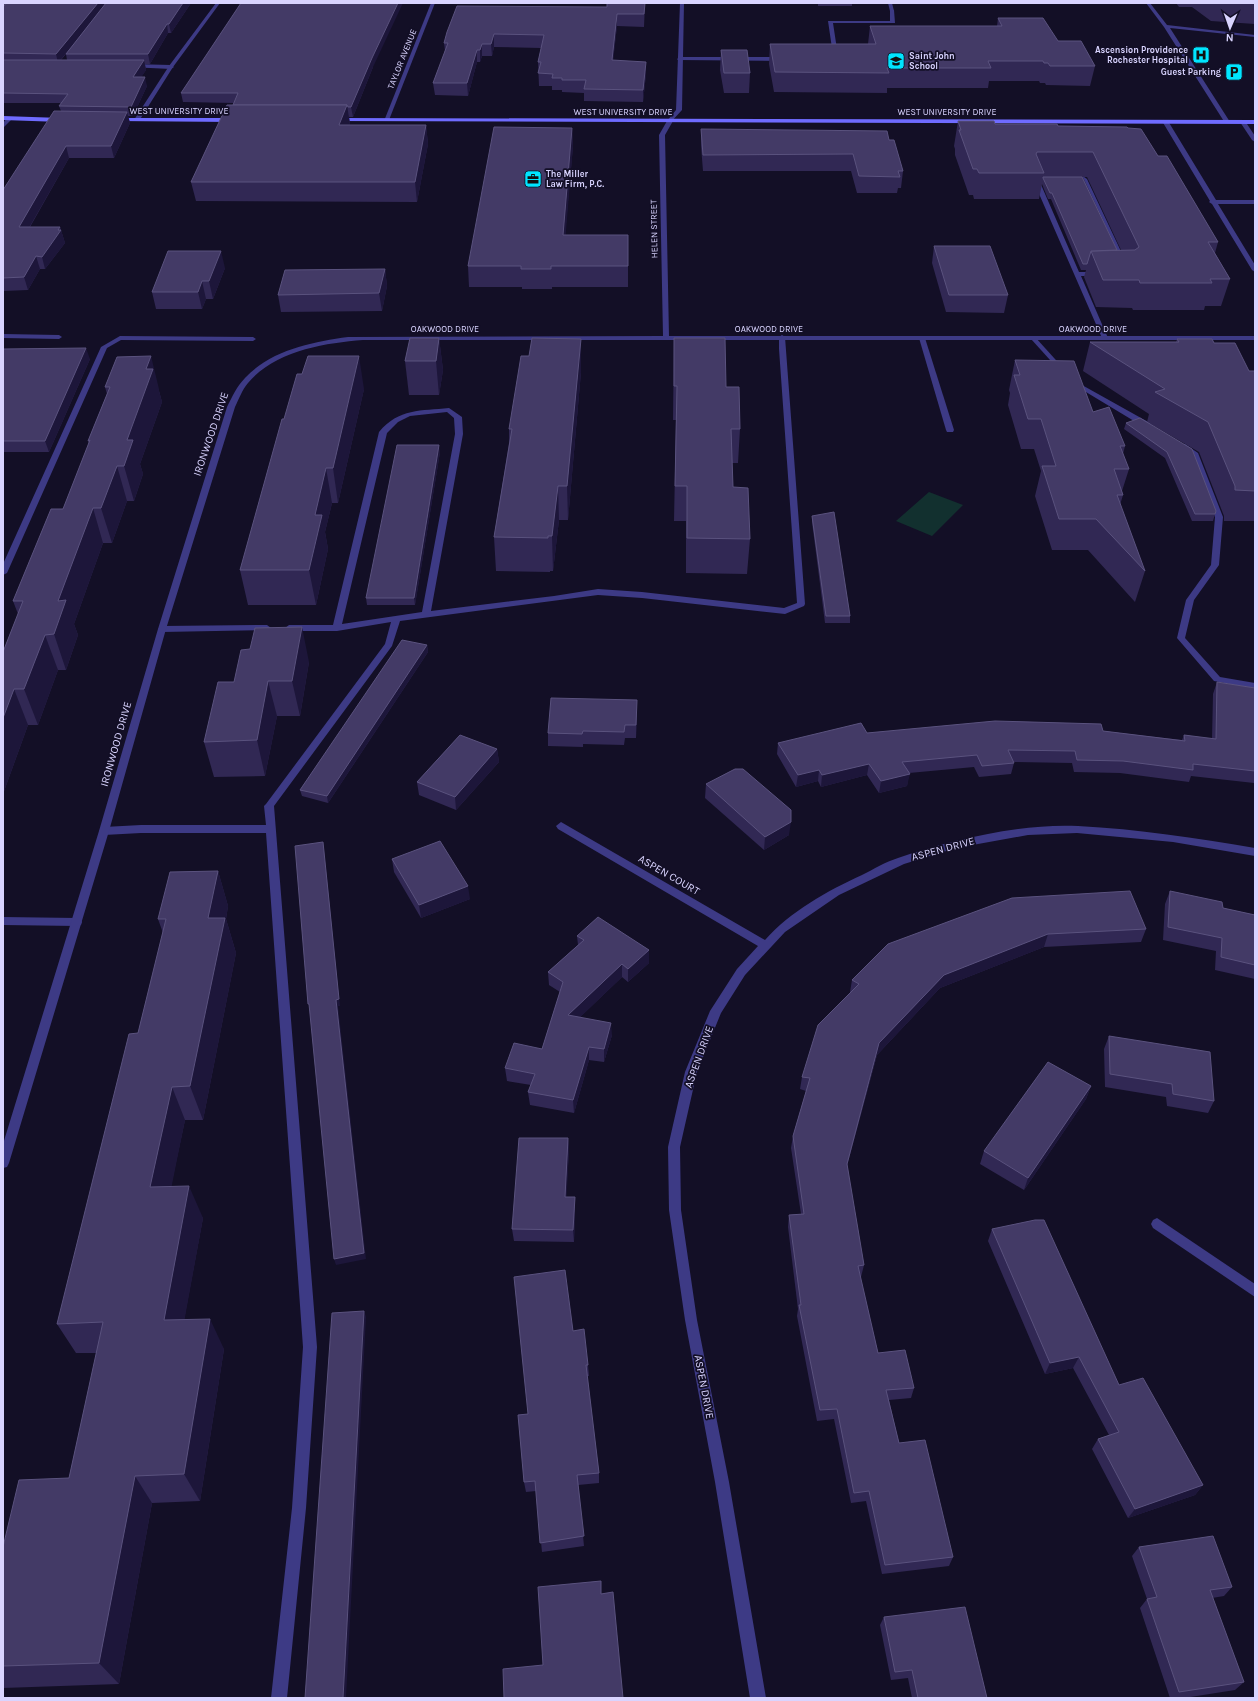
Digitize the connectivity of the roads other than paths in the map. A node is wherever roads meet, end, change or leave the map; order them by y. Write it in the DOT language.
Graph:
graph roads {
  1 [pos="218,3"];
  2 [pos="433,3"];
  3 [pos="682,3"];
  4 [pos="890,3"];
  5 [pos="1148,3"];
  6 [pos="1166,26"];
  7 [pos="1255,35"];
  8 [pos="680,59"];
  9 [pos="788,60"];
  10 [pos="826,60"];
  11 [pos="122,66"];
  12 [pos="171,66"];
  13 [pos="6,118"];
  14 [pos="68,120"];
  15 [pos="109,120"];
  16 [pos="138,120"];
  17 [pos="237,120"];
  18 [pos="331,120"];
  19 [pos="386,120"];
  20 [pos="670,121"];
  21 [pos="1165,121"];
  22 [pos="1227,122"];
  23 [pos="1243,122"];
  24 [pos="1255,122"];
  25 [pos="3,126"];
  26 [pos="1255,140"];
  27 [pos="1042,179"];
  28 [pos="1063,179"];
  29 [pos="1212,202"];
  30 [pos="1255,202"];
  31 [pos="1125,266"];
  32 [pos="1255,270"];
  33 [pos="1076,274"];
  34 [pos="1106,274"];
  35 [pos="3,336"];
  36 [pos="59,337"];
  37 [pos="782,337"];
  38 [pos="666,338"];
  39 [pos="922,338"];
  40 [pos="1033,338"];
  41 [pos="1104,338"];
  42 [pos="1255,338"];
  43 [pos="253,339"];
  44 [pos="285,355"];
  45 [pos="1154,429"];
  46 [pos="950,430"];
  47 [pos="1174,441"];
  48 [pos="3,573"];
  49 [pos="426,614"];
  50 [pos="397,618"];
  51 [pos="337,628"];
  52 [pos="162,629"];
  53 [pos="1255,686"];
  54 [pos="561,826"];
  55 [pos="271,829"];
  56 [pos="104,831"];
  57 [pos="1255,852"];
  58 [pos="3,921"];
  59 [pos="77,922"];
  60 [pos="765,945"];
  61 [pos="3,1163"];
  62 [pos="1157,1224"];
  63 [pos="1255,1291"];
  64 [pos="279,1698"];
  65 [pos="758,1698"];
  1 -- 12 [label="street"];
  2 -- 19 [label="street, TAYLOR AVENUE"];
  3 -- 8 [label="street, HELEN STREET"];
  4 -- 10 [label="street"];
  5 -- 6 [label="street"];
  6 -- 7 [label="street"];
  6 -- 22 [label="street"];
  8 -- 9 [label="street"];
  8 -- 20 [label="street, HELEN STREET"];
  11 -- 12 [label="street"];
  12 -- 16 [label="street"];
  13 -- 14 [label="main road"];
  13 -- 25 [label="street"];
  15 -- 16 [label="main road, WEST UNIVERSITY DRIVE"];
  16 -- 17 [label="main road, WEST UNIVERSITY DRIVE"];
  18 -- 19 [label="main road, WEST UNIVERSITY DRIVE"];
  19 -- 20 [label="main road, WEST UNIVERSITY DRIVE"];
  20 -- 21 [label="main road, WEST UNIVERSITY DRIVE"];
  20 -- 38 [label="street, HELEN STREET"];
  21 -- 22 [label="main road, WEST UNIVERSITY DRIVE"];
  21 -- 29 [label="street"];
  22 -- 23 [label="main road, WEST UNIVERSITY DRIVE"];
  23 -- 24 [label="main road, WEST UNIVERSITY DRIVE"];
  23 -- 26 [label="street"];
  27 -- 33 [label="street"];
  28 -- 31 [label="street"];
  29 -- 30 [label="street"];
  29 -- 32 [label="street"];
  33 -- 34 [label="street"];
  33 -- 41 [label="street"];
  35 -- 36 [label="street"];
  37 -- 38 [label="street, OAKWOOD DRIVE"];
  37 -- 39 [label="street, OAKWOOD DRIVE"];
  37 -- 49 [label="street"];
  38 -- 44 [label="street, OAKWOOD DRIVE"];
  39 -- 40 [label="street, OAKWOOD DRIVE"];
  39 -- 46 [label="street"];
  40 -- 41 [label="street, OAKWOOD DRIVE"];
  40 -- 45 [label="street"];
  41 -- 42 [label="street, OAKWOOD DRIVE"];
  43 -- 48 [label="street"];
  44 -- 52 [label="street, IRONWOOD DRIVE"];
  47 -- 53 [label="street"];
  49 -- 50 [label="street"];
  49 -- 51 [label="street"];
  50 -- 51 [label="street"];
  50 -- 55 [label="street"];
  51 -- 52 [label="street"];
  52 -- 56 [label="street, IRONWOOD DRIVE"];
  54 -- 60 [label="street, ASPEN COURT"];
  55 -- 56 [label="street"];
  55 -- 64 [label="street"];
  56 -- 59 [label="street, IRONWOOD DRIVE"];
  57 -- 60 [label="street, ASPEN DRIVE"];
  58 -- 59 [label="street"];
  59 -- 61 [label="street, IRONWOOD DRIVE"];
  60 -- 65 [label="street, ASPEN DRIVE"];
  62 -- 63 [label="street"];
}
